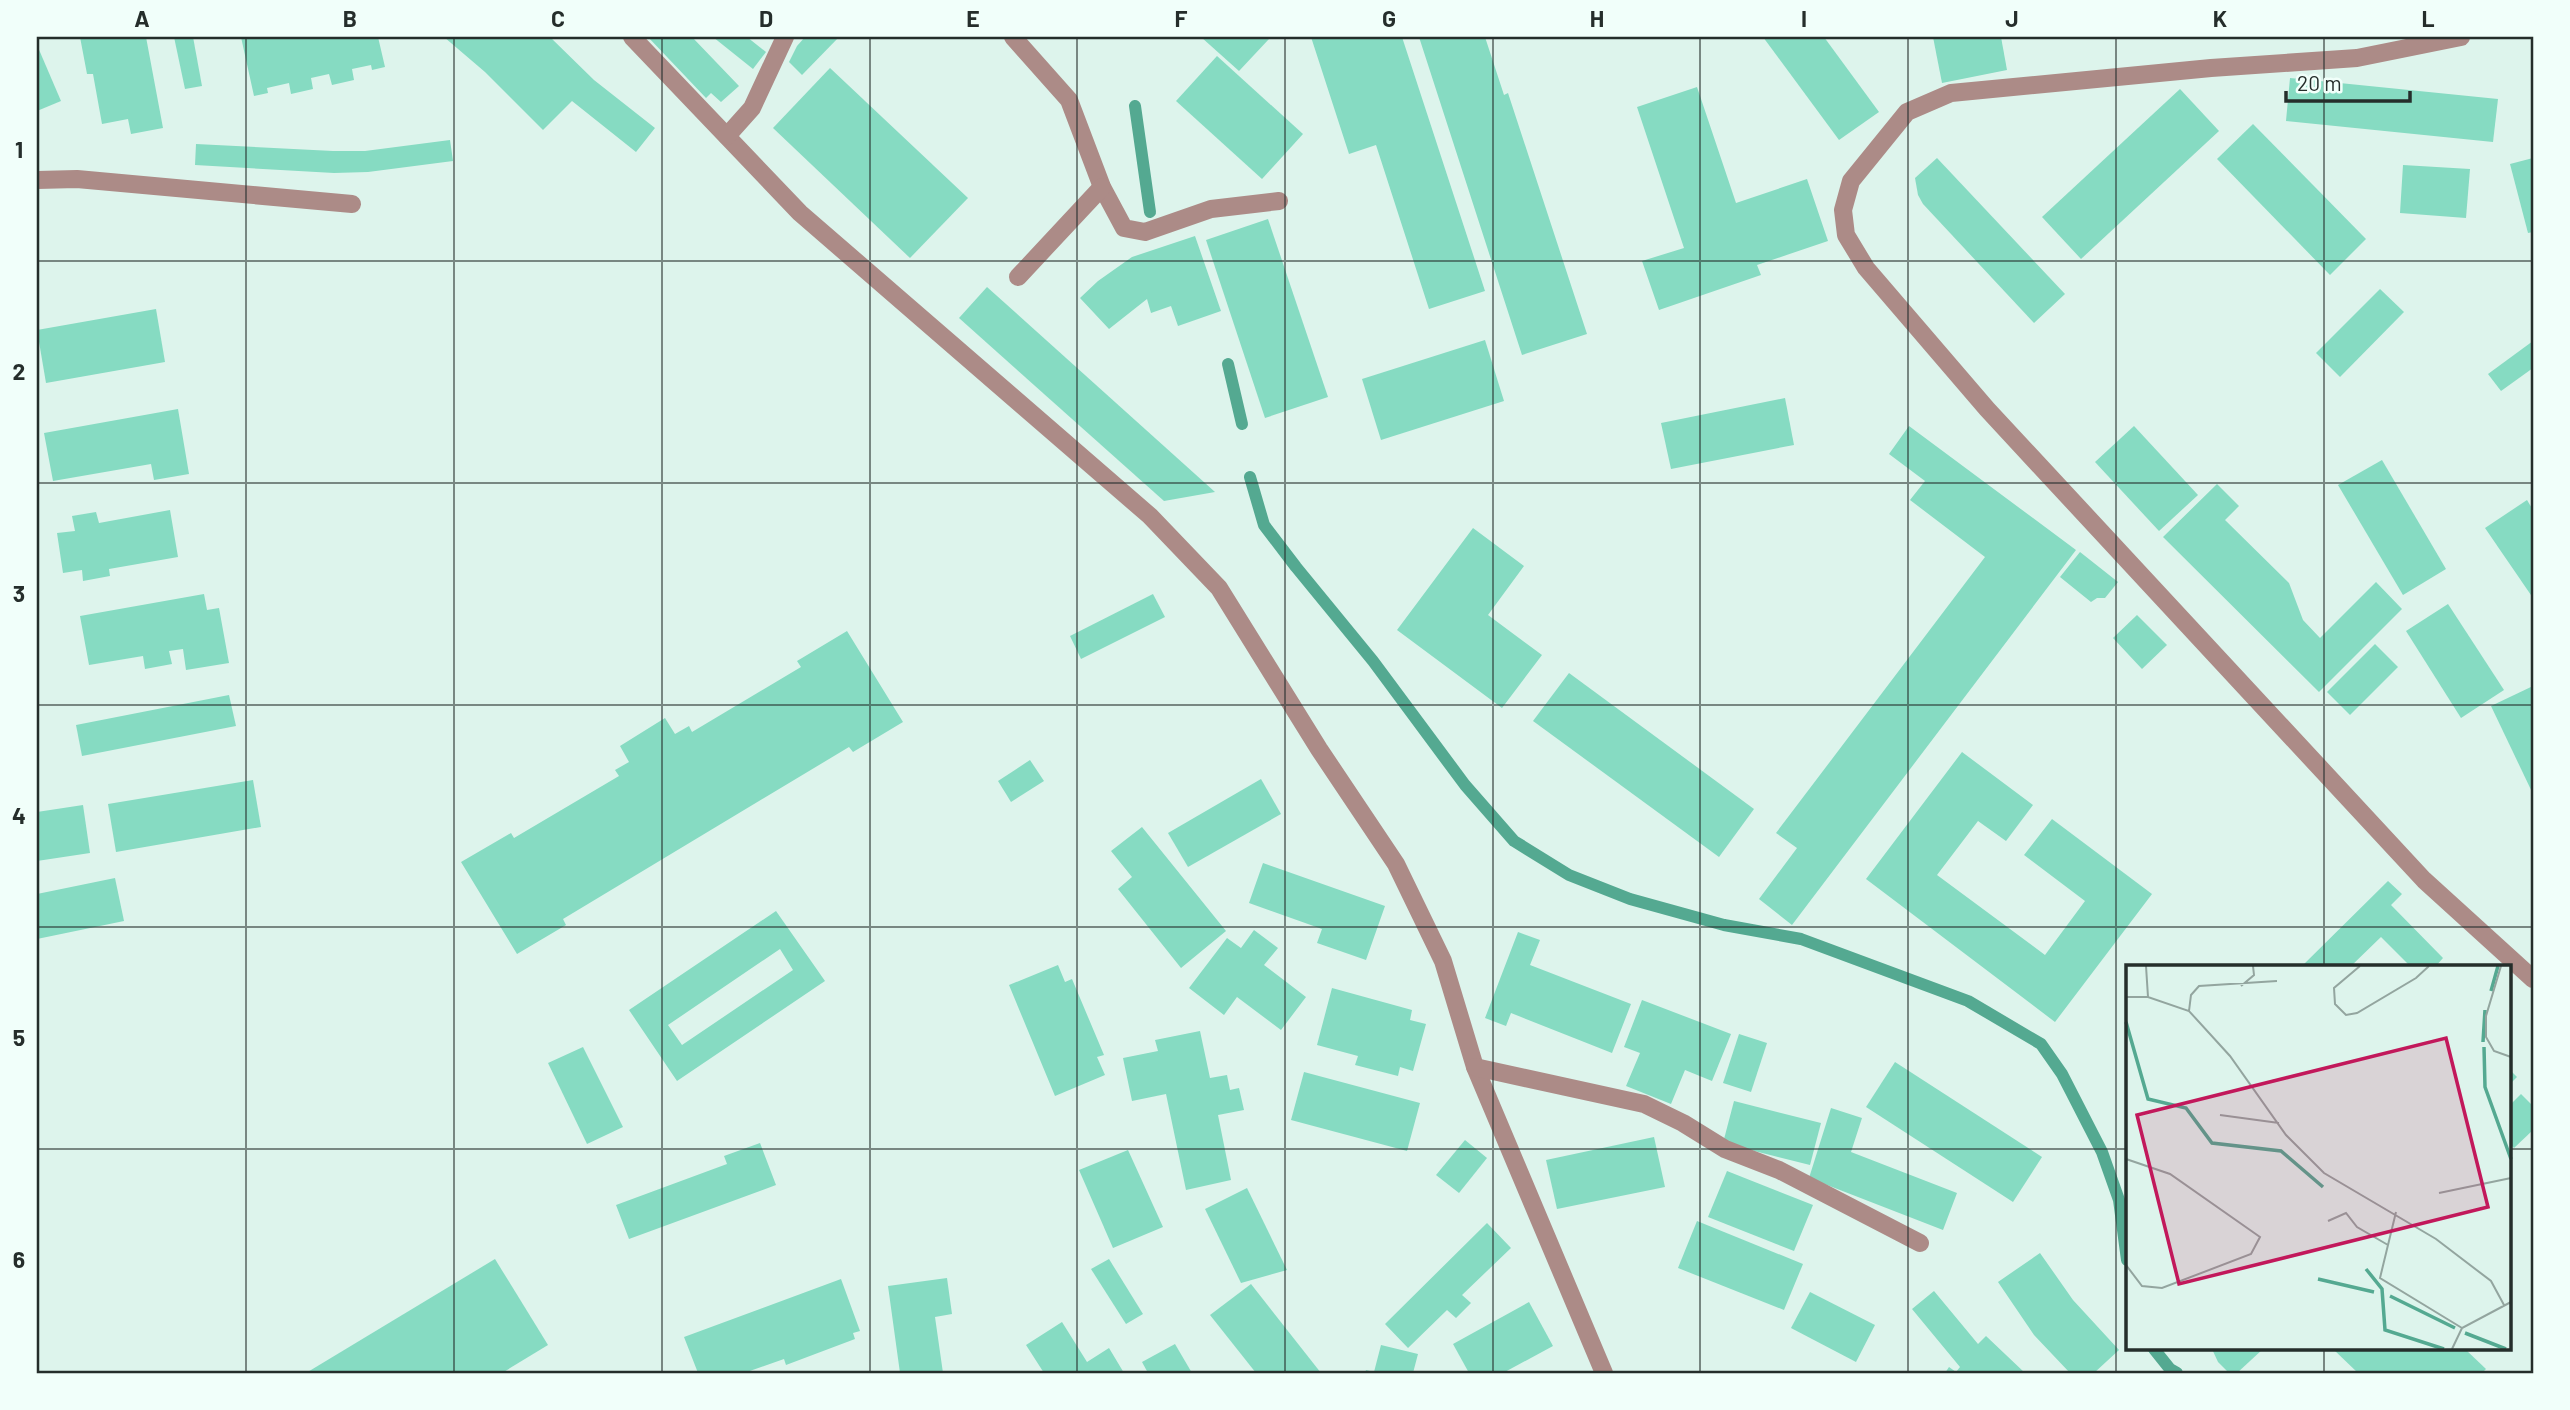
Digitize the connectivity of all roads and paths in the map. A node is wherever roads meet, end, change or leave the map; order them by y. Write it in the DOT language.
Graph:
graph roads {
  1 [pos="632,37"];
  2 [pos="785,37"];
  3 [pos="1013,37"];
  4 [pos="2462,37"];
  5 [pos="727,136"];
  6 [pos="37,180"];
  7 [pos="1102,187"];
  8 [pos="1279,201"];
  9 [pos="352,204"];
  10 [pos="1018,277"];
  11 [pos="2533,979"];
  12 [pos="1475,1066"];
  13 [pos="1920,1243"];
  14 [pos="1604,1373"];
  1 -- 5 [label="street"];
  2 -- 5 [label="street"];
  3 -- 7 [label="street"];
  4 -- 11 [label="street"];
  5 -- 12 [label="street"];
  6 -- 9 [label="street"];
  7 -- 8 [label="street"];
  7 -- 10 [label="street"];
  12 -- 13 [label="street"];
  12 -- 14 [label="street"];
}
